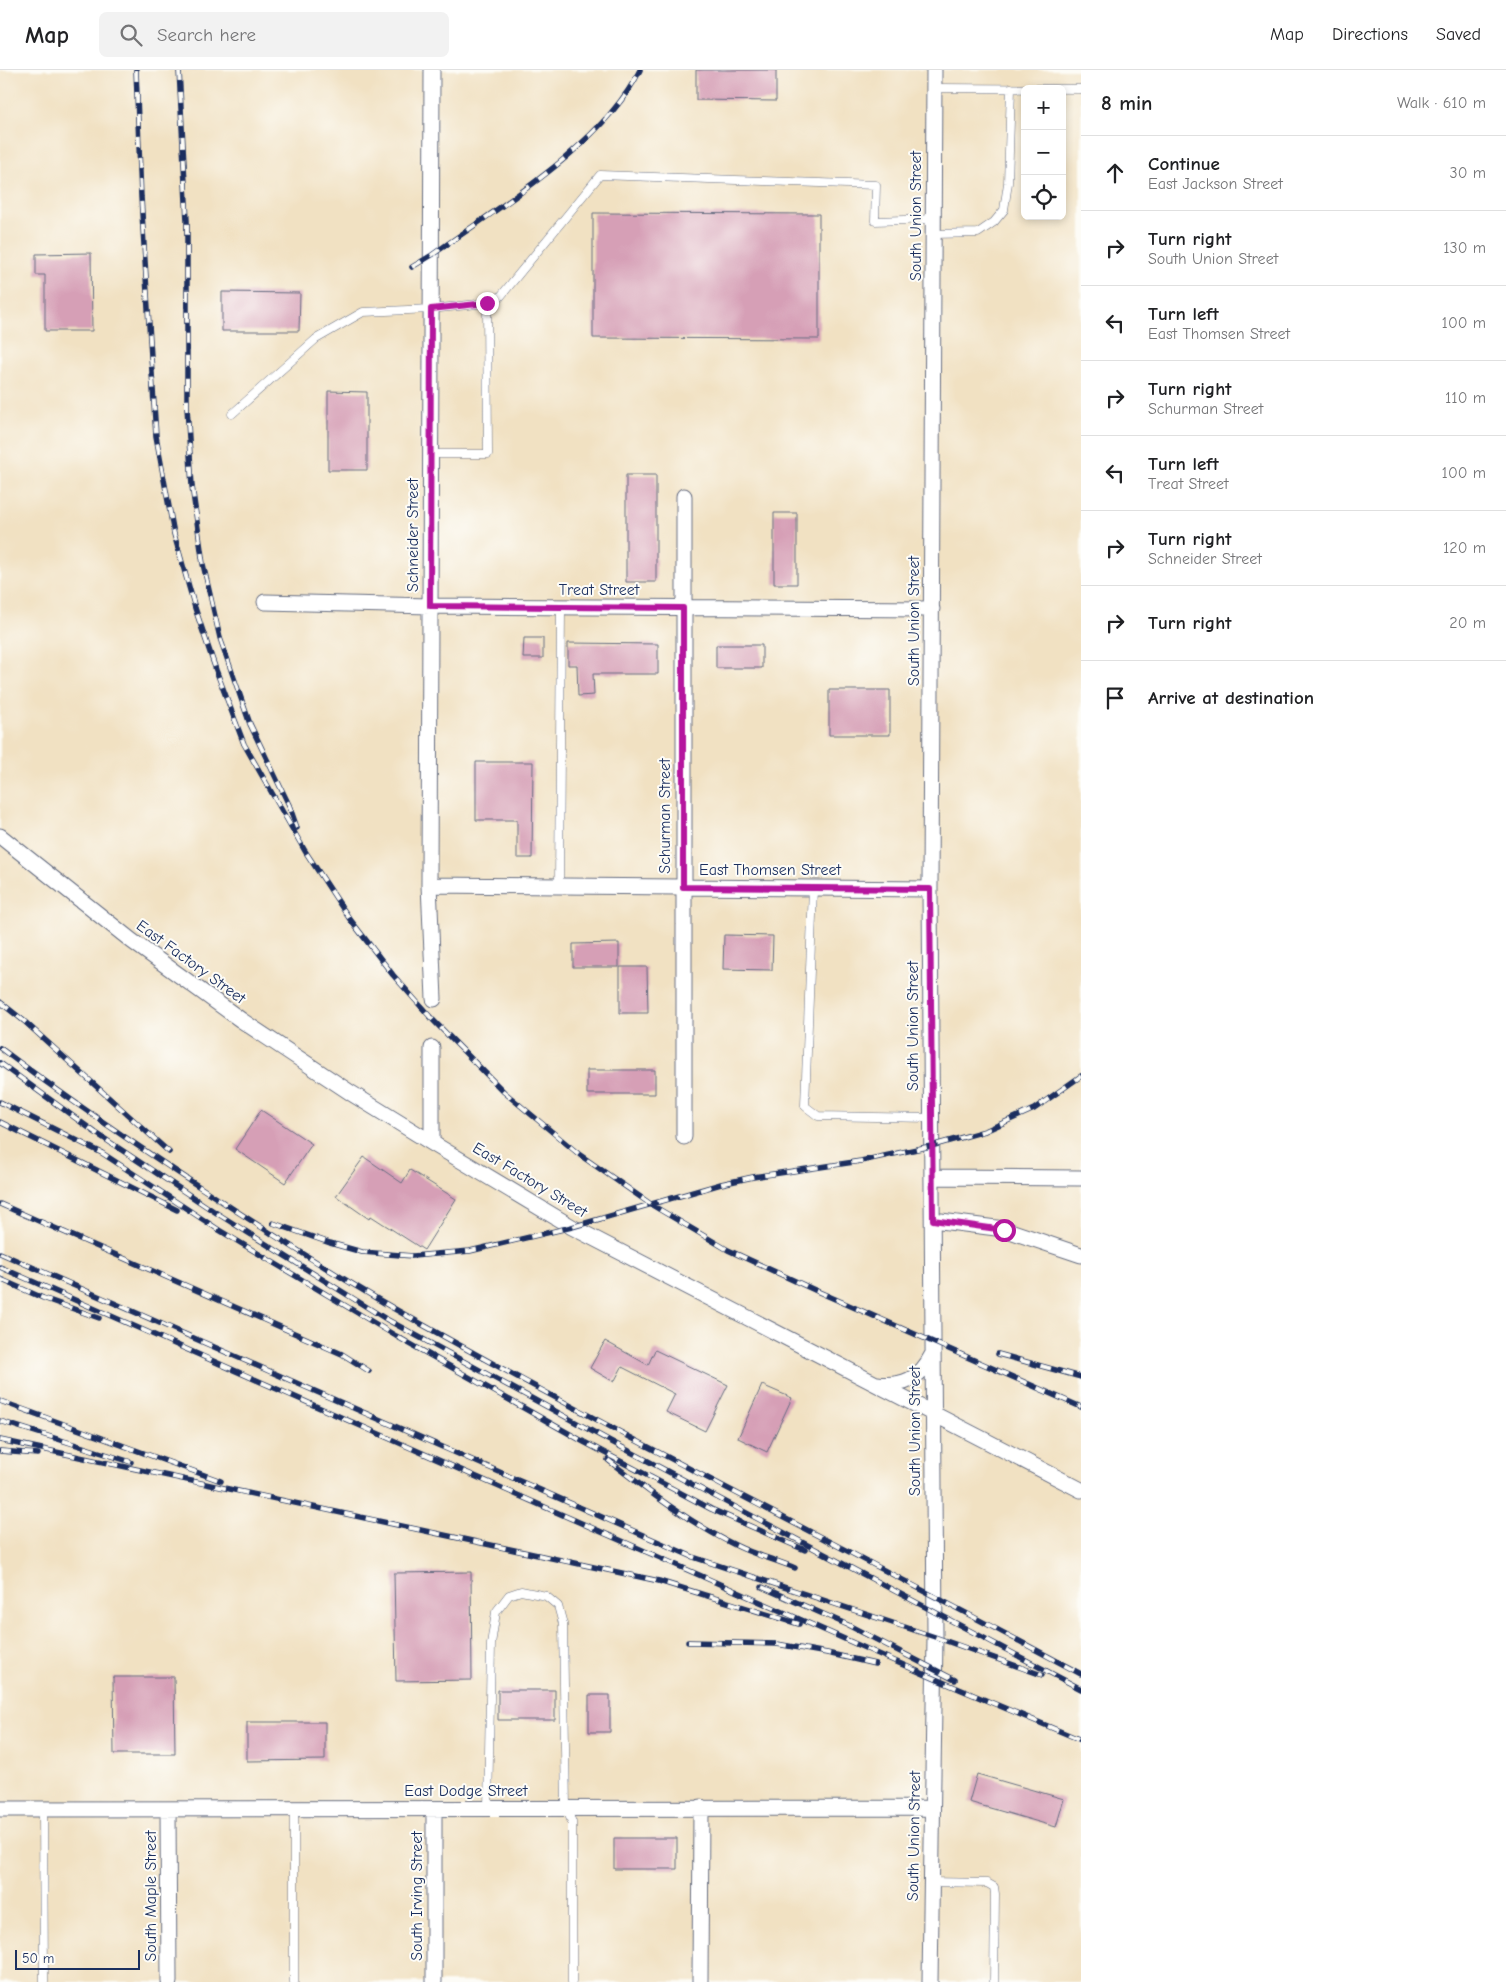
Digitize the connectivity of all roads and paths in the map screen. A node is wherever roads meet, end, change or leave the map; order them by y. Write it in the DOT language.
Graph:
graph roads {
  1 [pos="432,70"];
  2 [pos="934,70"];
  3 [pos="934,88"];
  4 [pos="1010,88"];
  5 [pos="1081,88"];
  6 [pos="933,227"];
  7 [pos="487,303"];
  8 [pos="431,309"];
  9 [pos="232,414"];
  10 [pos="431,454"];
  11 [pos="684,496"];
  12 [pos="266,602"];
  13 [pos="430,606"];
  14 [pos="560,607"];
  15 [pos="683,608"];
  16 [pos="932,609"];
  17 [pos="0,836"];
  18 [pos="429,885"];
  19 [pos="559,886"];
  20 [pos="683,887"];
  21 [pos="813,888"];
  22 [pos="930,889"];
  23 [pos="434,999"];
  24 [pos="432,1048"];
  25 [pos="931,1118"];
  26 [pos="684,1137"];
  27 [pos="432,1143"];
  28 [pos="932,1177"];
  29 [pos="1081,1178"];
  30 [pos="933,1220"];
  31 [pos="1081,1255"];
  32 [pos="932,1355"];
  33 [pos="872,1383"];
  34 [pos="933,1414"];
  35 [pos="1081,1490"];
  36 [pos="701,1807"];
  37 [pos="566,1808"];
  38 [pos="932,1808"];
  39 [pos="0,1809"];
  40 [pos="44,1809"];
  41 [pos="294,1809"];
  42 [pos="434,1809"];
  43 [pos="488,1809"];
  44 [pos="168,1810"];
  45 [pos="931,1882"];
  46 [pos="44,1982"];
  47 [pos="169,1982"];
  48 [pos="294,1982"];
  49 [pos="434,1982"];
  50 [pos="572,1982"];
  51 [pos="700,1982"];
  52 [pos="930,1982"];
  53 [pos="994,1982"];
  1 -- 8 [label="street, Schneider Street"];
  2 -- 3 [label="street, South Union Street"];
  3 -- 4 [label="lane"];
  3 -- 6 [label="street, South Union Street"];
  4 -- 5 [label="lane"];
  4 -- 6 [label="lane"];
  6 -- 7 [label="lane"];
  6 -- 16 [label="street, South Union Street"];
  7 -- 8 [label="lane"];
  7 -- 10 [label="lane"];
  8 -- 9 [label="lane"];
  8 -- 10 [label="street, Schneider Street"];
  10 -- 13 [label="street, Schneider Street"];
  11 -- 15 [label="street, Schurman Street"];
  12 -- 13 [label="street, Treat Street"];
  13 -- 14 [label="street, Treat Street"];
  13 -- 18 [label="street, Schneider Street"];
  14 -- 15 [label="street, Treat Street"];
  14 -- 19 [label="lane"];
  15 -- 16 [label="street, Treat Street"];
  15 -- 20 [label="street, Schurman Street"];
  16 -- 22 [label="street, South Union Street"];
  17 -- 27 [label="street, East Factory Street"];
  18 -- 19 [label="street, East Thomsen Street"];
  18 -- 23 [label="street, Schneider Street"];
  19 -- 20 [label="street, East Thomsen Street"];
  20 -- 21 [label="street, East Thomsen Street"];
  20 -- 26 [label="street, Schurman Street"];
  21 -- 22 [label="street, East Thomsen Street"];
  21 -- 25 [label="lane"];
  22 -- 25 [label="street, South Union Street"];
  24 -- 27 [label="street"];
  25 -- 28 [label="street, South Union Street"];
  27 -- 33 [label="street, East Factory Street"];
  28 -- 29 [label="street"];
  28 -- 30 [label="street, South Union Street"];
  30 -- 31 [label="street"];
  30 -- 32 [label="street, South Union Street"];
  32 -- 33 [label="street"];
  32 -- 34 [label="street, South Union Street"];
  33 -- 34 [label="street, East Factory Street"];
  34 -- 35 [label="street, East Factory Street"];
  34 -- 38 [label="street, South Union Street"];
  36 -- 37 [label="street, East Dodge Street"];
  36 -- 38 [label="street, East Dodge Street"];
  36 -- 51 [label="street"];
  37 -- 43 [label="street, East Dodge Street"];
  37 -- 43 [label="lane"];
  37 -- 50 [label="lane"];
  38 -- 45 [label="street, South Union Street"];
  39 -- 40 [label="street, East Dodge Street"];
  40 -- 44 [label="street, East Dodge Street"];
  40 -- 46 [label="lane"];
  41 -- 42 [label="street, East Dodge Street"];
  41 -- 44 [label="street, East Dodge Street"];
  41 -- 48 [label="lane"];
  42 -- 43 [label="street, East Dodge Street"];
  42 -- 49 [label="street, South Irving Street"];
  44 -- 47 [label="street, South Maple Street"];
  45 -- 52 [label="street, South Union Street"];
  45 -- 53 [label="lane"];
}
